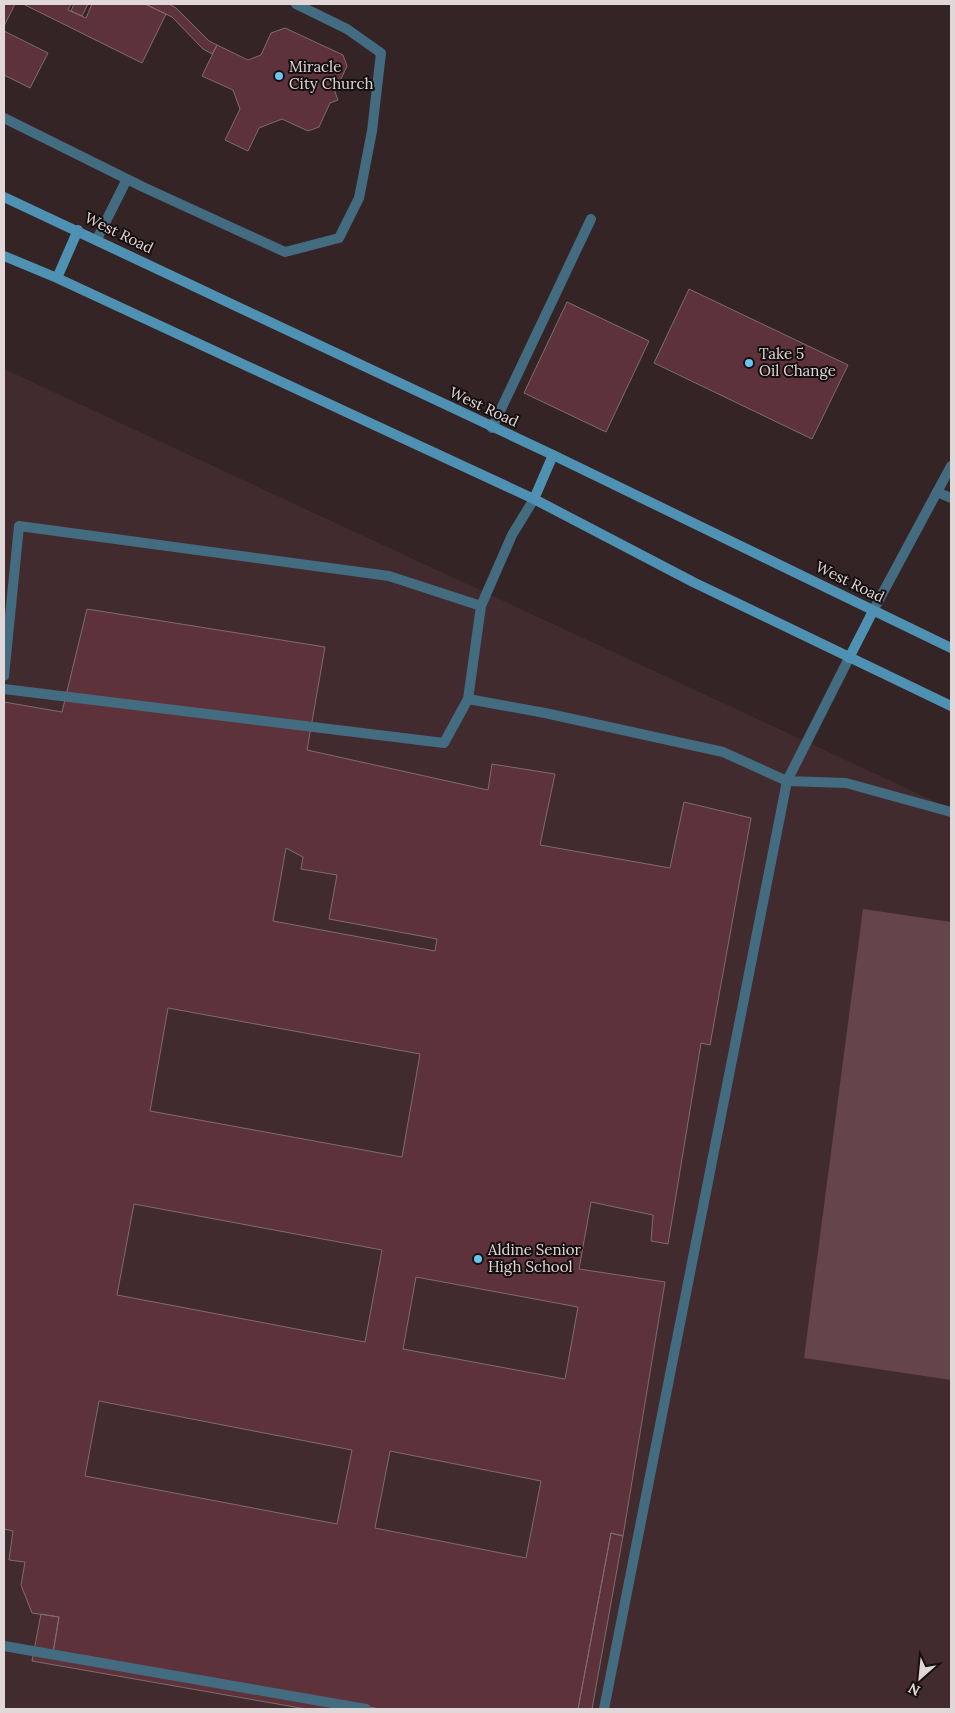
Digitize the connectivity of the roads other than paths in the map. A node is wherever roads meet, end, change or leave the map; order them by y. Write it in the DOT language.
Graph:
graph roads {
  1 [pos="296,4"];
  2 [pos="4,118"];
  3 [pos="126,179"];
  4 [pos="4,197"];
  5 [pos="591,219"];
  6 [pos="78,230"];
  7 [pos="97,239"];
  8 [pos="4,256"];
  9 [pos="57,278"];
  10 [pos="492,428"];
  11 [pos="553,455"];
  12 [pos="951,466"];
  13 [pos="937,492"];
  14 [pos="951,498"];
  15 [pos="534,499"];
  16 [pos="481,606"];
  17 [pos="874,611"];
  18 [pos="951,648"];
  19 [pos="849,658"];
  20 [pos="4,676"];
  21 [pos="4,689"];
  22 [pos="468,699"];
  23 [pos="951,706"];
  24 [pos="787,781"];
  25 [pos="951,812"];
  26 [pos="4,1646"];
  27 [pos="366,1709"];
  28 [pos="604,1709"];
  1 -- 3 [label="street"];
  2 -- 3 [label="street"];
  3 -- 7 [label="street"];
  4 -- 6 [label="main road, West Road"];
  5 -- 10 [label="street"];
  6 -- 7 [label="main road, West Road"];
  6 -- 9 [label="main road"];
  7 -- 10 [label="main road, West Road"];
  8 -- 9 [label="main road"];
  9 -- 15 [label="main road"];
  10 -- 11 [label="main road, West Road"];
  11 -- 15 [label="main road"];
  11 -- 17 [label="main road, West Road"];
  12 -- 13 [label="street"];
  13 -- 14 [label="street"];
  13 -- 17 [label="street"];
  15 -- 16 [label="street"];
  15 -- 19 [label="main road"];
  16 -- 20 [label="street"];
  16 -- 22 [label="street"];
  17 -- 18 [label="main road, West Road"];
  17 -- 19 [label="main road"];
  19 -- 23 [label="main road"];
  19 -- 24 [label="street"];
  21 -- 22 [label="street"];
  22 -- 24 [label="street"];
  24 -- 25 [label="street"];
  24 -- 28 [label="street"];
  26 -- 27 [label="street"];
}
